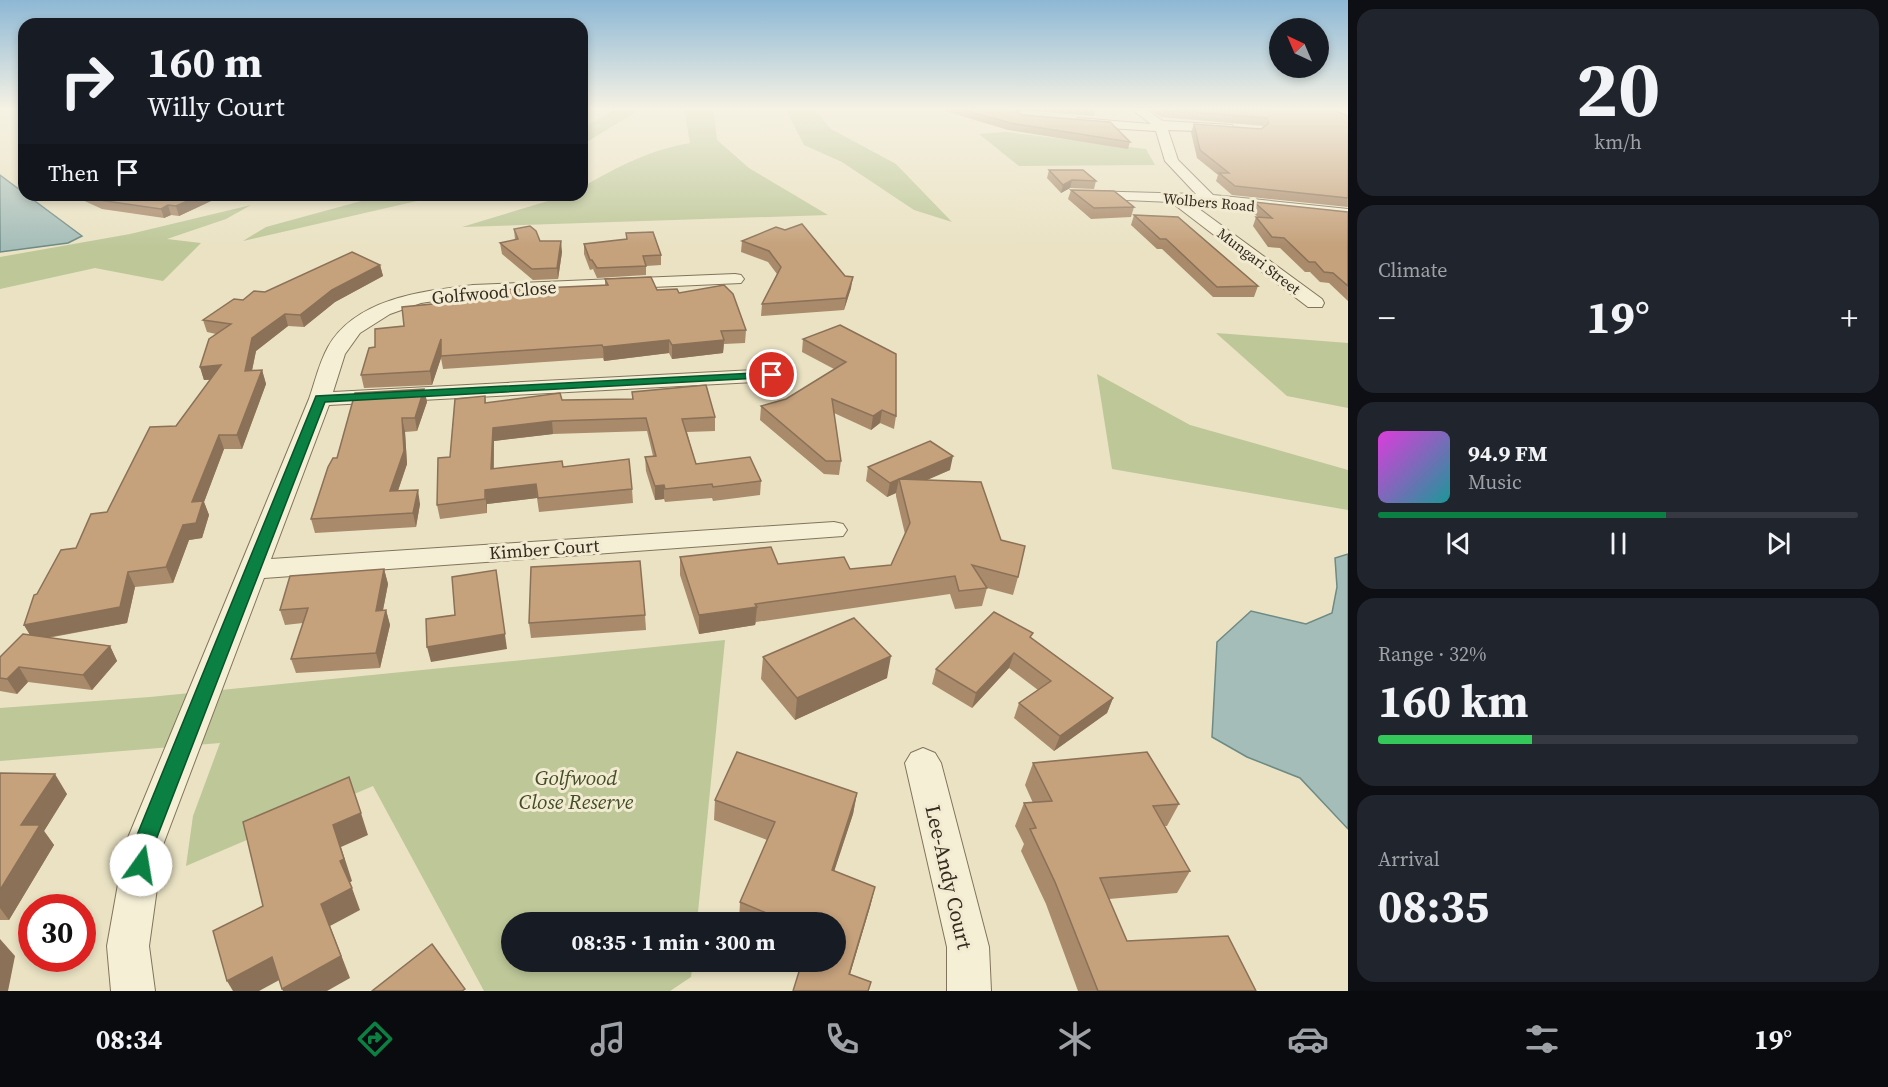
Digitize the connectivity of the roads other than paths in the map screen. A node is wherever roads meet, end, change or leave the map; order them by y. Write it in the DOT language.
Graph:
graph roads {
  1 [pos="1170,154"];
  2 [pos="1070,194"];
  3 [pos="1174,198"];
  4 [pos="1209,199"];
  5 [pos="1348,214"];
  6 [pos="735,279"];
  7 [pos="1315,303"];
  8 [pos="772,375"];
  9 [pos="320,399"];
  10 [pos="834,530"];
  11 [pos="254,569"];
  12 [pos="923,763"];
  13 [pos="133,991"];
  14 [pos="969,991"];
  1 -- 4 [label="street"];
  2 -- 3 [label="street, Wolbers Road"];
  3 -- 4 [label="street, Wolbers Road"];
  3 -- 7 [label="street, Mungari Street"];
  4 -- 5 [label="street, Wolbers Road"];
  6 -- 9 [label="street, Golfwood Close"];
  8 -- 9 [label="street"];
  9 -- 11 [label="street, Golfwood Close"];
  10 -- 11 [label="street, Kimber Court"];
  11 -- 13 [label="street, Golfwood Close"];
  12 -- 14 [label="street, Lee-Andy Court"];
}
